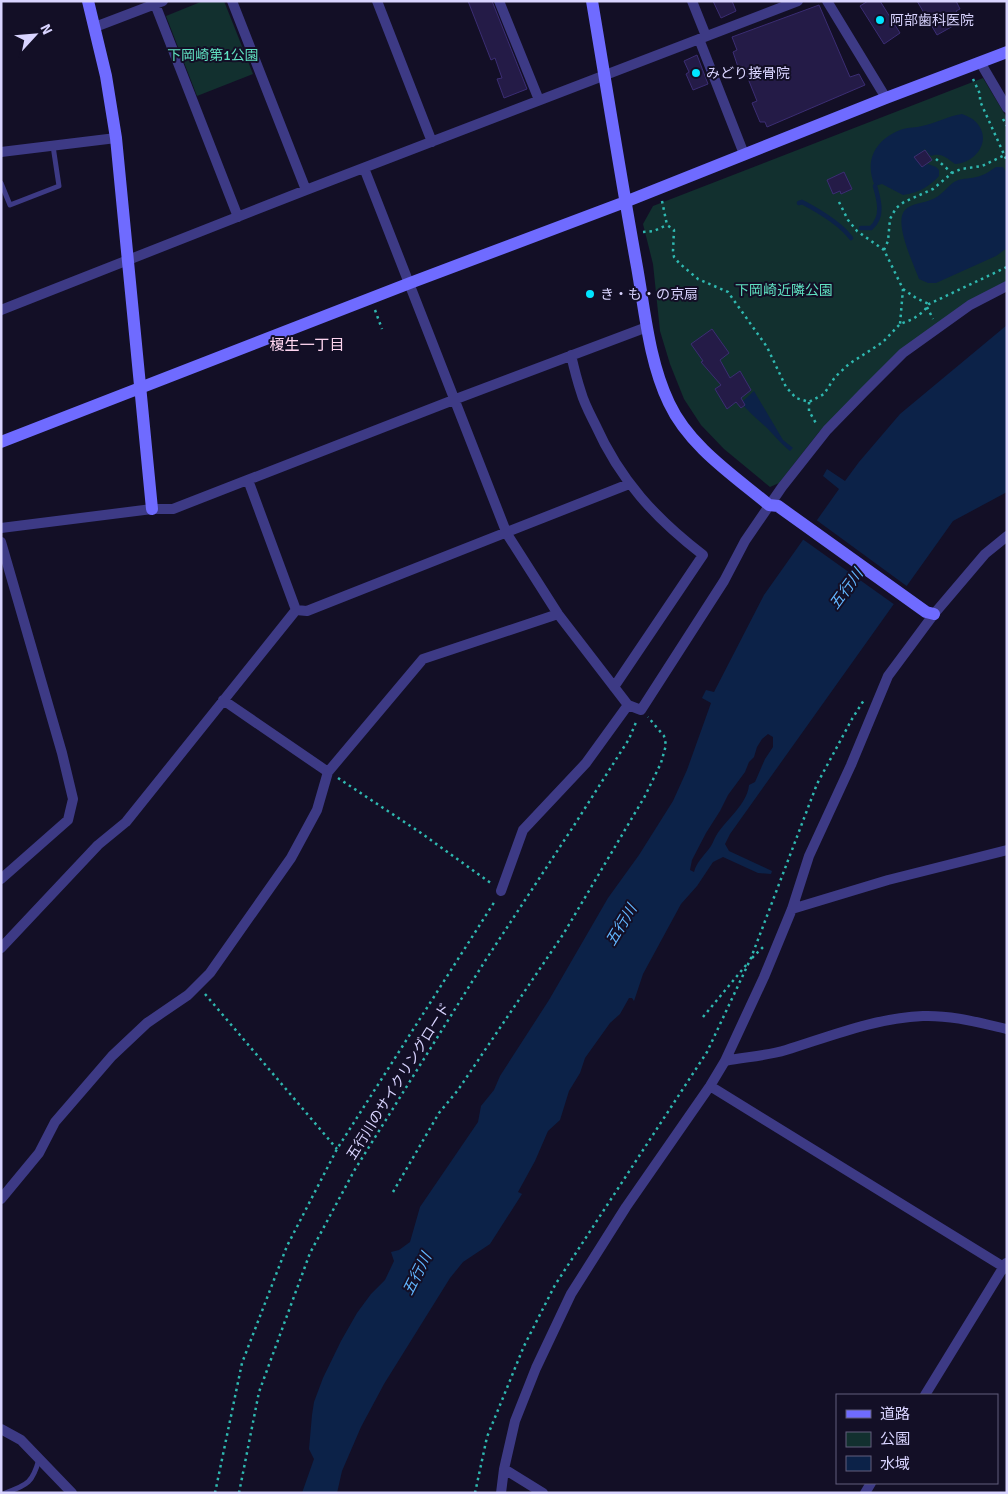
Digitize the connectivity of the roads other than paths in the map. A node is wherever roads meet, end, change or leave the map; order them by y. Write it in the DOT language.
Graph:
graph roads {
  1 [pos="88,1"];
  2 [pos="232,1"];
  3 [pos="377,1"];
  4 [pos="499,1"];
  5 [pos="592,1"];
  6 [pos="692,1"];
  7 [pos="798,1"];
  8 [pos="827,1"];
  9 [pos="159,3"];
  10 [pos="95,27"];
  11 [pos="703,38"];
  12 [pos="1007,52"];
  13 [pos="980,62"];
  14 [pos="605,76"];
  15 [pos="886,98"];
  16 [pos="538,100"];
  17 [pos="1007,108"];
  18 [pos="116,138"];
  19 [pos="432,142"];
  20 [pos="53,146"];
  21 [pos="1,152"];
  22 [pos="744,154"];
  23 [pos="364,168"];
  24 [pos="1,183"];
  25 [pos="306,190"];
  26 [pos="625,202"];
  27 [pos="238,217"];
  28 [pos="127,261"];
  29 [pos="410,283"];
  30 [pos="1007,286"];
  31 [pos="1,310"];
  32 [pos="647,327"];
  33 [pos="571,355"];
  34 [pos="141,388"];
  35 [pos="456,399"];
  36 [pos="1,442"];
  37 [pos="248,480"];
  38 [pos="629,484"];
  39 [pos="774,506"];
  40 [pos="152,509"];
  41 [pos="1,528"];
  42 [pos="507,534"];
  43 [pos="1007,536"];
  44 [pos="1,542"];
  45 [pos="296,610"];
  46 [pos="930,613"];
  47 [pos="558,614"];
  48 [pos="614,688"];
  49 [pos="223,700"];
  50 [pos="628,705"];
  51 [pos="328,772"];
  52 [pos="1007,850"];
  53 [pos="1,879"];
  54 [pos="501,891"];
  55 [pos="792,909"];
  56 [pos="2,950"];
  57 [pos="1007,1029"];
  58 [pos="725,1061"];
  59 [pos="710,1086"];
  60 [pos="1,1199"];
  61 [pos="1006,1266"];
  62 [pos="926,1394"];
  63 [pos="1,1429"];
  64 [pos="40,1458"];
  65 [pos="504,1469"];
  66 [pos="5,1493"];
  67 [pos="72,1493"];
  68 [pos="501,1493"];
  69 [pos="543,1493"];
  1 -- 10 [label="street"];
  2 -- 25 [label="street"];
  3 -- 19 [label="street"];
  4 -- 16 [label="street"];
  5 -- 14 [label="street"];
  6 -- 11 [label="street"];
  7 -- 11 [label="street"];
  8 -- 15 [label="street"];
  9 -- 10 [label="street"];
  9 -- 27 [label="street"];
  10 -- 18 [label="street"];
  11 -- 14 [label="street"];
  11 -- 22 [label="street"];
  12 -- 13 [label="street"];
  13 -- 15 [label="street"];
  13 -- 17 [label="street"];
  14 -- 16 [label="street"];
  14 -- 26 [label="street"];
  15 -- 22 [label="street"];
  16 -- 19 [label="street"];
  18 -- 20 [label="street"];
  18 -- 28 [label="street"];
  19 -- 23 [label="street"];
  20 -- 21 [label="street"];
  20 -- 24 [label="lane"];
  22 -- 26 [label="street"];
  23 -- 25 [label="street"];
  23 -- 29 [label="street"];
  25 -- 27 [label="street"];
  26 -- 29 [label="street"];
  26 -- 32 [label="street"];
  27 -- 28 [label="street"];
  28 -- 31 [label="street"];
  28 -- 34 [label="street"];
  29 -- 34 [label="street"];
  29 -- 35 [label="street"];
  30 -- 39 [label="street"];
  32 -- 33 [label="street"];
  32 -- 39 [label="street"];
  33 -- 35 [label="street"];
  33 -- 38 [label="street"];
  34 -- 36 [label="street"];
  34 -- 40 [label="street"];
  35 -- 37 [label="street"];
  35 -- 42 [label="street"];
  37 -- 40 [label="street"];
  37 -- 45 [label="street"];
  38 -- 42 [label="street"];
  38 -- 48 [label="street"];
  39 -- 46 [label="street"];
  39 -- 50 [label="street"];
  40 -- 41 [label="street"];
  42 -- 45 [label="street"];
  42 -- 47 [label="street"];
  43 -- 46 [label="street"];
  44 -- 53 [label="street"];
  45 -- 49 [label="street"];
  46 -- 55 [label="street"];
  47 -- 48 [label="street"];
  47 -- 51 [label="street"];
  48 -- 50 [label="street"];
  49 -- 51 [label="street"];
  49 -- 56 [label="street"];
  50 -- 54 [label="street"];
  51 -- 60 [label="street"];
  52 -- 55 [label="street"];
  55 -- 58 [label="street"];
  57 -- 58 [label="street"];
  58 -- 59 [label="street"];
  59 -- 61 [label="street"];
  59 -- 65 [label="street"];
  61 -- 62 [label="street"];
  63 -- 64 [label="street"];
  64 -- 66 [label="lane"];
  64 -- 67 [label="street"];
  65 -- 68 [label="street"];
  65 -- 69 [label="street"];
}
